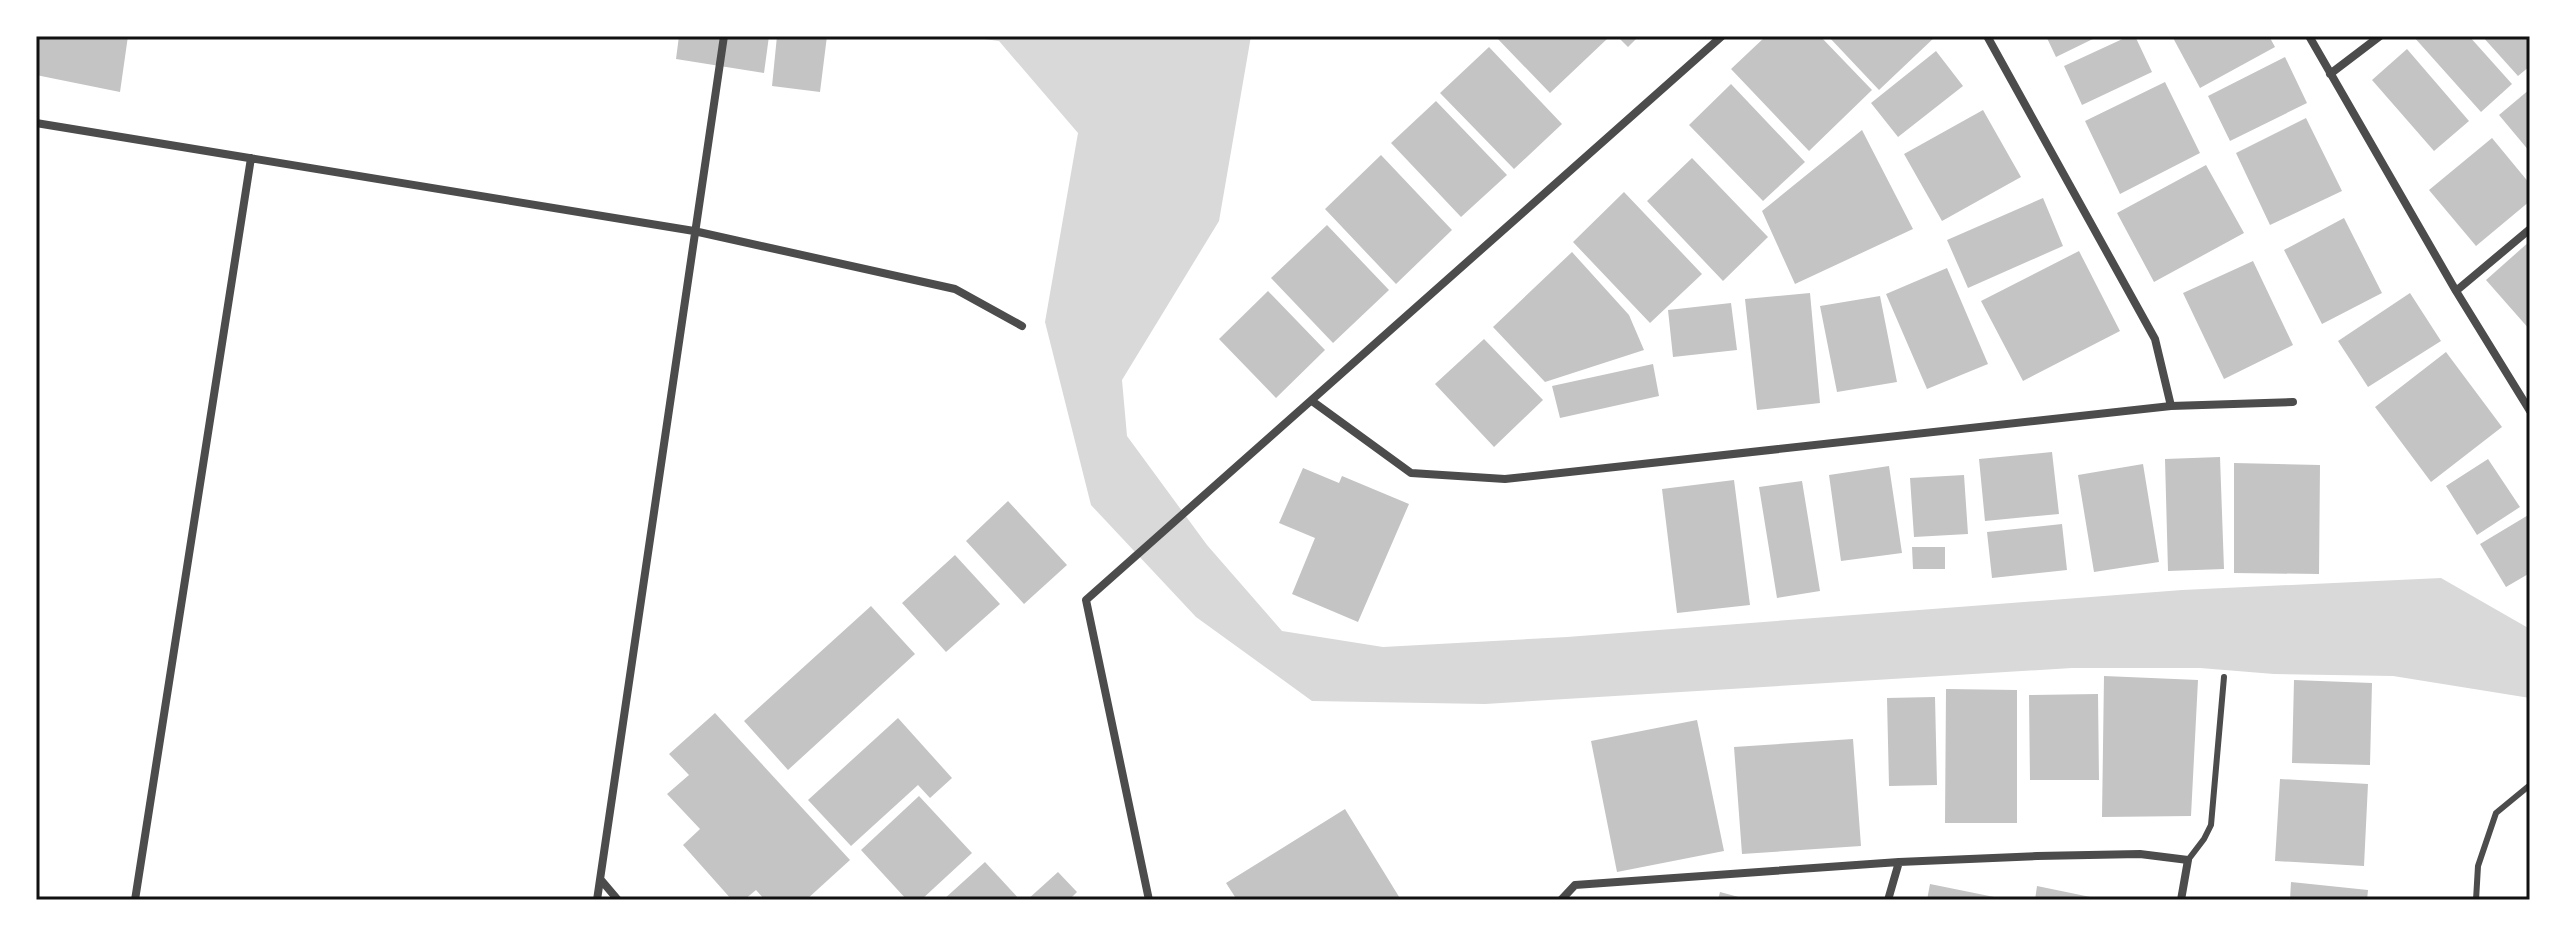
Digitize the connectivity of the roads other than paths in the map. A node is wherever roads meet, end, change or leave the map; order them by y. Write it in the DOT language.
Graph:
graph roads {
  1 [pos="724,36"];
  2 [pos="1722,36"];
  3 [pos="1987,36"];
  4 [pos="2309,36"];
  5 [pos="2380,36"];
  6 [pos="2330,74"];
  7 [pos="36,123"];
  8 [pos="251,158"];
  9 [pos="2530,229"];
  10 [pos="694,231"];
  11 [pos="2456,291"];
  12 [pos="1022,326"];
  13 [pos="1312,401"];
  14 [pos="2293,402"];
  15 [pos="2171,406"];
  16 [pos="2530,411"];
  17 [pos="2224,677"];
  18 [pos="2530,785"];
  19 [pos="2188,860"];
  20 [pos="1899,862"];
  21 [pos="601,880"];
  22 [pos="135,900"];
  23 [pos="597,900"];
  24 [pos="618,900"];
  25 [pos="1149,900"];
  26 [pos="1561,900"];
  27 [pos="1888,900"];
  28 [pos="2181,900"];
  29 [pos="2476,900"];
  1 -- 10 [label="street"];
  2 -- 13 [label="street"];
  3 -- 15 [label="street"];
  4 -- 6 [label="street"];
  5 -- 6 [label="street"];
  6 -- 11 [label="street"];
  7 -- 8 [label="street"];
  8 -- 10 [label="street"];
  8 -- 22 [label="street"];
  9 -- 11 [label="street"];
  10 -- 12 [label="street"];
  10 -- 21 [label="street"];
  11 -- 16 [label="street"];
  13 -- 15 [label="street"];
  13 -- 25 [label="street"];
  14 -- 15 [label="street"];
  17 -- 19 [label="lane"];
  18 -- 29 [label="lane"];
  19 -- 20 [label="street"];
  19 -- 28 [label="street"];
  20 -- 26 [label="street"];
  20 -- 27 [label="street"];
  21 -- 23 [label="street"];
  21 -- 24 [label="street"];
}
